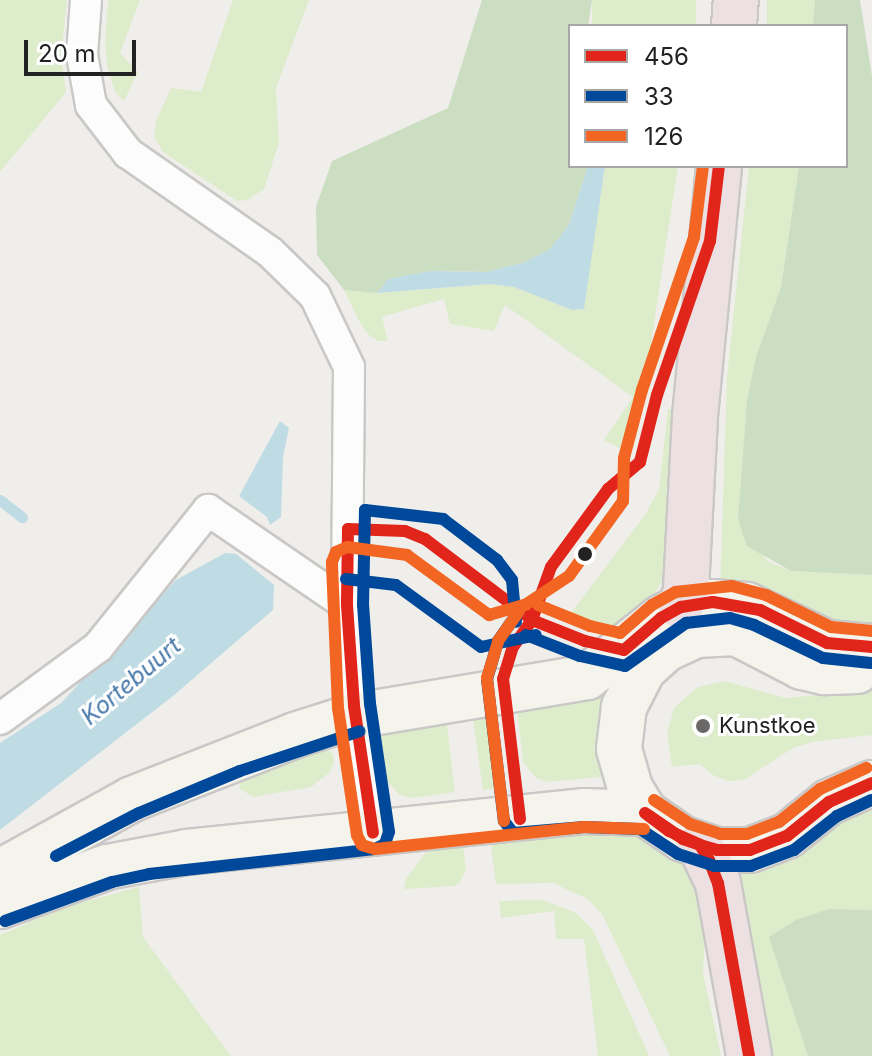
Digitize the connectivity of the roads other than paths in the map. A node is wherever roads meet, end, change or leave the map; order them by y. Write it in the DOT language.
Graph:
graph roads {
  1 [pos="86,0"];
  2 [pos="736,0"];
  3 [pos="734,24"];
  4 [pos="719,168"];
  5 [pos="347,605"];
  6 [pos="695,614"];
  7 [pos="872,647"];
  8 [pos="820,656"];
  9 [pos="872,669"];
  10 [pos="355,716"];
  11 [pos="0,719"];
  12 [pos="872,756"];
  13 [pos="846,783"];
  14 [pos="638,800"];
  15 [pos="373,833"];
  16 [pos="700,845"];
  17 [pos="0,872"];
  18 [pos="0,906"];
  19 [pos="749,1056"];
  1 -- 5 [label="street"];
  2 -- 3 [label="highway"];
  4 -- 6 [label="highway"];
  5 -- 10 [label="street"];
  5 -- 11 [label="street"];
  6 -- 8 [label="main road"];
  6 -- 10 [label="main road"];
  6 -- 14 [label="main road"];
  7 -- 8 [label="main road"];
  8 -- 9 [label="main road"];
  10 -- 15 [label="street"];
  10 -- 17 [label="main road"];
  12 -- 13 [label="main road"];
  13 -- 14 [label="main road"];
  13 -- 16 [label="main road"];
  14 -- 15 [label="main road"];
  14 -- 16 [label="main road"];
  15 -- 18 [label="main road"];
  16 -- 19 [label="highway"];
}
